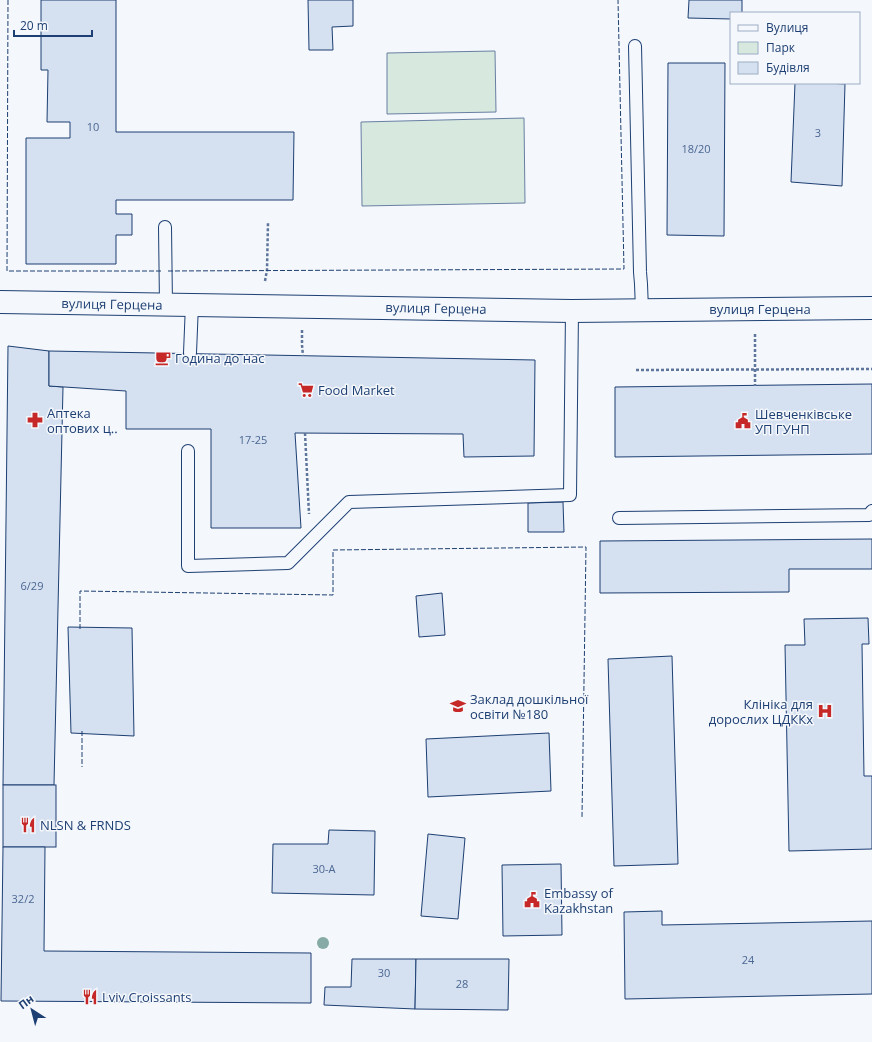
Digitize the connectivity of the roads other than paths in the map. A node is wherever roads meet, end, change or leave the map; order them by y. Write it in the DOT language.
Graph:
graph roads {
  1 [pos="635,46"];
  2 [pos="165,227"];
  3 [pos="0,302"];
  4 [pos="192,304"];
  5 [pos="166,305"];
  6 [pos="872,308"];
  7 [pos="642,310"];
  8 [pos="572,311"];
  9 [pos="190,353"];
  10 [pos="188,451"];
  11 [pos="872,511"];
  12 [pos="620,518"];
  1 -- 7 [label="lane"];
  2 -- 5 [label="lane"];
  3 -- 5 [label="street, вулиця Герцена"];
  4 -- 5 [label="street, вулиця Герцена"];
  4 -- 8 [label="street, вулиця Герцена"];
  4 -- 9 [label="lane"];
  6 -- 7 [label="street, вулиця Герцена"];
  7 -- 8 [label="street, вулиця Герцена"];
  8 -- 10 [label="lane"];
  11 -- 12 [label="lane"];
}
